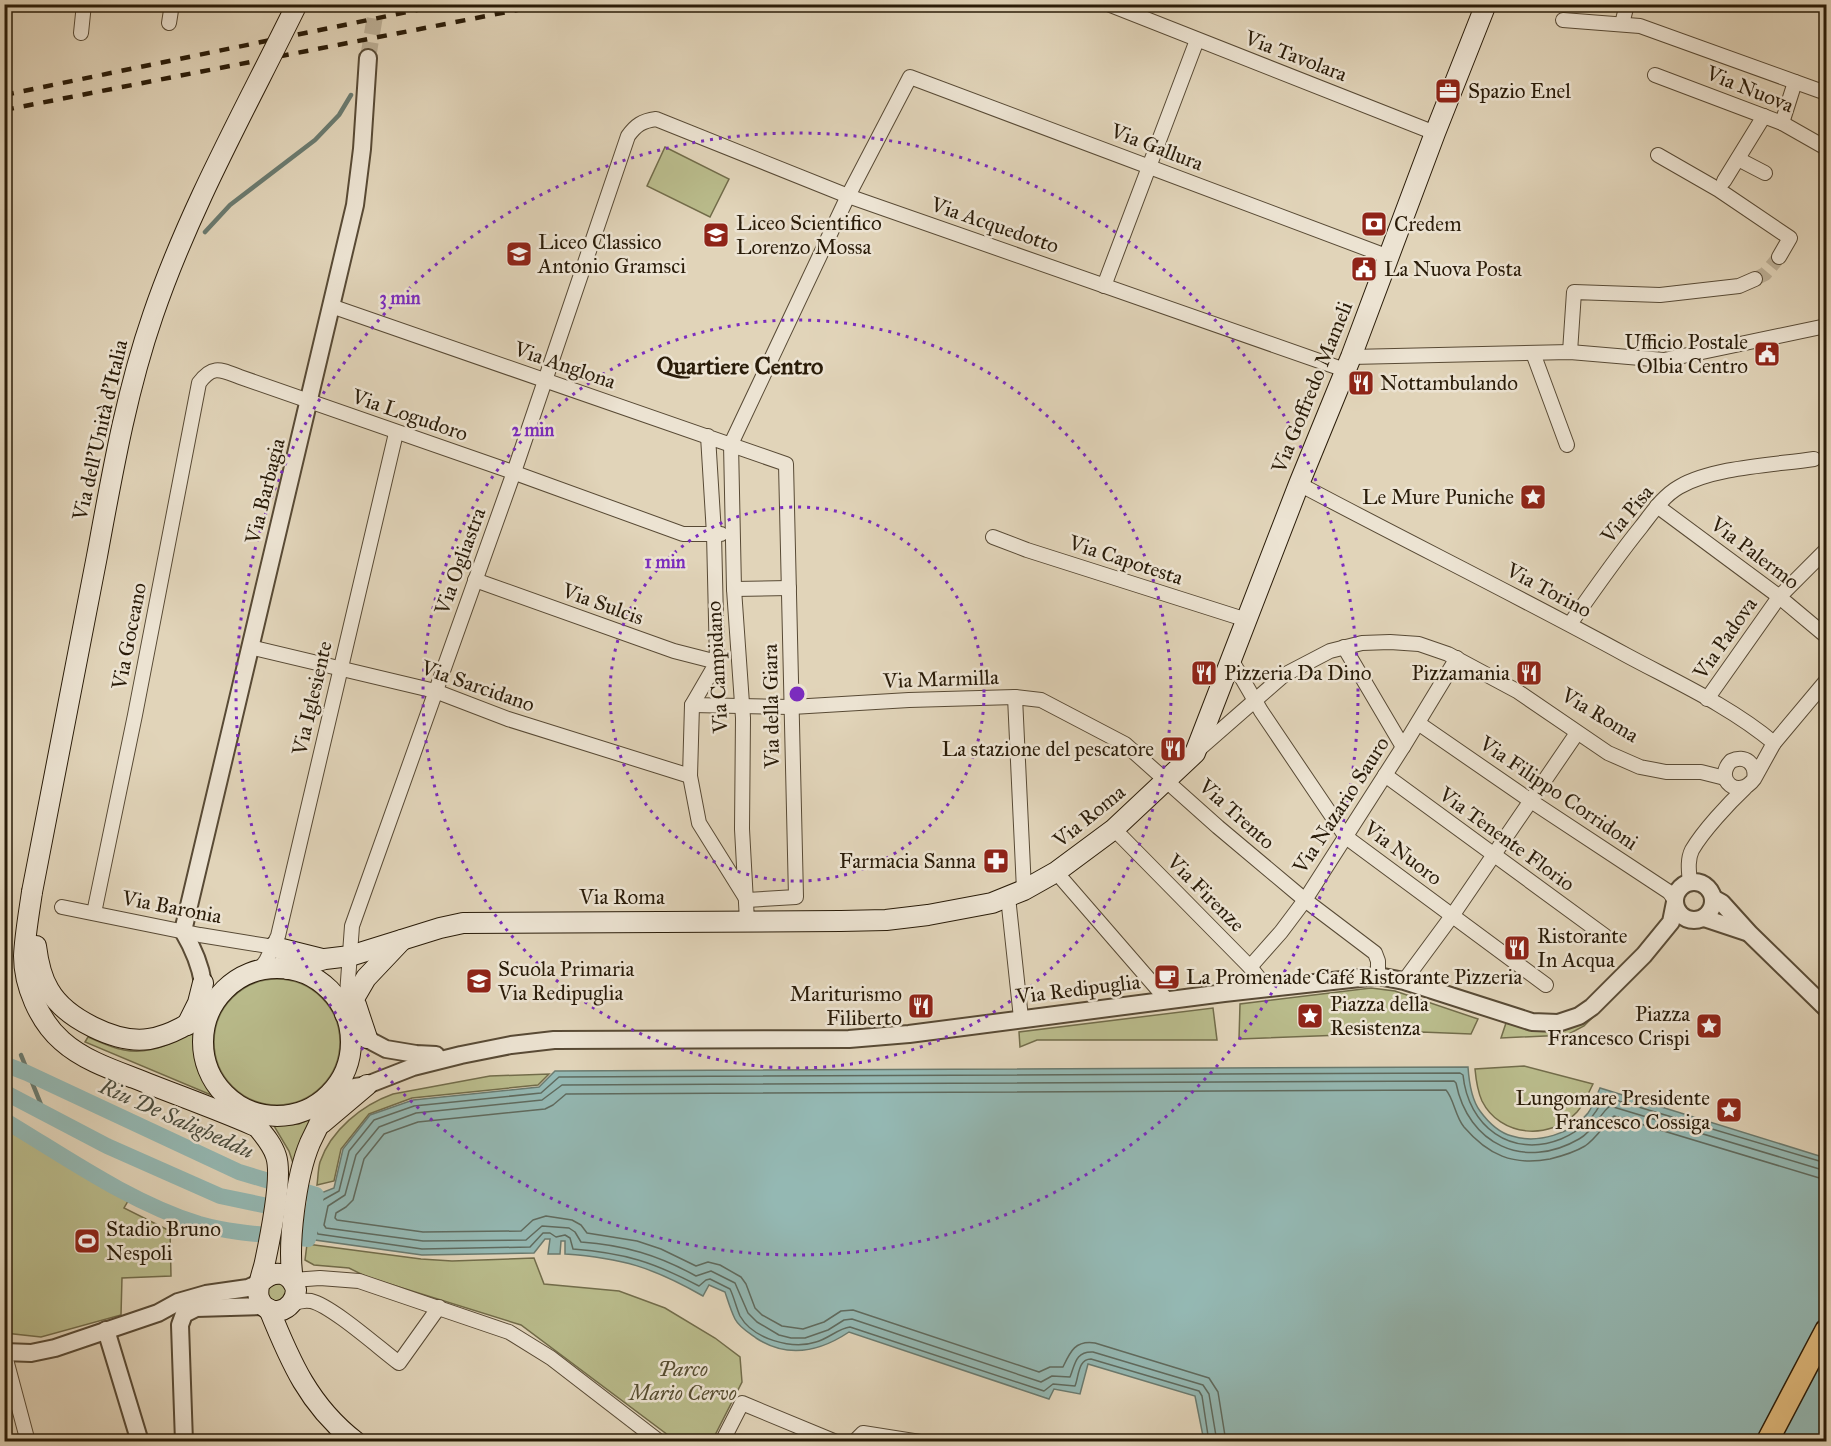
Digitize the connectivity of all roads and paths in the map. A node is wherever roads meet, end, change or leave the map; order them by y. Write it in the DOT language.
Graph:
graph roads {
  1 [pos="84,4"];
  2 [pos="172,4"];
  3 [pos="297,4"];
  4 [pos="1108,4"];
  5 [pos="1486,4"];
  6 [pos="1627,4"];
  7 [pos="1563,20"];
  8 [pos="169,23"];
  9 [pos="1622,24"];
  10 [pos="81,33"];
  11 [pos="1197,40"];
  12 [pos="368,58"];
  13 [pos="1655,75"];
  14 [pos="910,77"];
  15 [pos="1795,82"];
  16 [pos="1827,93"];
  17 [pos="1764,116"];
  18 [pos="1782,123"];
  19 [pos="635,127"];
  20 [pos="1435,133"];
  21 [pos="1827,148"];
  22 [pos="1658,155"];
  23 [pos="1738,159"];
  24 [pos="1148,166"];
  25 [pos="1765,173"];
  26 [pos="1724,181"];
  27 [pos="848,196"];
  28 [pos="1389,257"];
  29 [pos="1779,257"];
  30 [pos="1755,279"];
  31 [pos="1104,285"];
  32 [pos="331,306"];
  33 [pos="1827,326"];
  34 [pos="1570,352"];
  35 [pos="1533,353"];
  36 [pos="1348,364"];
  37 [pos="211,371"];
  38 [pos="544,380"];
  39 [pos="310,402"];
  40 [pos="396,433"];
  41 [pos="708,436"];
  42 [pos="731,444"];
  43 [pos="1567,445"];
  44 [pos="1814,459"];
  45 [pos="786,464"];
  46 [pos="514,472"];
  47 [pos="1299,484"];
  48 [pos="1657,506"];
  49 [pos="714,534"];
  50 [pos="733,534"];
  51 [pos="993,537"];
  52 [pos="1827,550"];
  53 [pos="476,580"];
  54 [pos="789,588"];
  55 [pos="734,589"];
  56 [pos="1779,597"];
  57 [pos="1247,620"];
  58 [pos="1570,624"];
  59 [pos="1827,636"];
  60 [pos="249,647"];
  61 [pos="1344,647"];
  62 [pos="1456,658"];
  63 [pos="1232,661"];
  64 [pos="717,662"];
  65 [pos="340,668"];
  66 [pos="1827,681"];
  67 [pos="435,691"];
  68 [pos="1015,697"];
  69 [pos="1707,699"];
  70 [pos="1254,700"];
  71 [pos="692,705"];
  72 [pos="742,707"];
  73 [pos="792,707"];
  74 [pos="1418,723"];
  75 [pos="1577,733"];
  76 [pos="1774,743"];
  77 [pos="1403,747"];
  78 [pos="1195,753"];
  79 [pos="1742,758"];
  80 [pos="1385,775"];
  81 [pos="690,777"];
  82 [pos="1167,780"];
  83 [pos="1727,781"];
  84 [pos="1749,783"];
  85 [pos="1531,801"];
  86 [pos="1729,803"];
  87 [pos="1114,829"];
  88 [pos="1346,837"];
  89 [pos="1493,854"];
  90 [pos="1056,872"];
  91 [pos="1690,883"];
  92 [pos="32,892"];
  93 [pos="1016,894"];
  94 [pos="1713,898"];
  95 [pos="747,900"];
  96 [pos="1305,900"];
  97 [pos="1675,901"];
  98 [pos="62,908"];
  99 [pos="94,913"];
  100 [pos="1452,916"];
  101 [pos="1698,919"];
  102 [pos="747,921"];
  103 [pos="183,931"];
  104 [pos="1750,934"];
  105 [pos="1605,936"];
  106 [pos="1660,936"];
  107 [pos="404,938"];
  108 [pos="274,947"];
  109 [pos="350,956"];
  110 [pos="325,959"];
  111 [pos="1250,967"];
  112 [pos="288,969"];
  113 [pos="259,970"];
  114 [pos="1378,976"];
  115 [pos="1404,981"];
  116 [pos="203,983"];
  117 [pos="1546,985"];
  118 [pos="1267,988"];
  119 [pos="1167,1000"];
  120 [pos="1827,1008"];
  121 [pos="210,1009"];
  122 [pos="1021,1018"];
  123 [pos="354,1020"];
  124 [pos="186,1027"];
  125 [pos="461,1054"];
  126 [pos="367,1085"];
  127 [pos="332,1091"];
  128 [pos="233,1110"];
  129 [pos="320,1124"];
  130 [pos="293,1280"];
  131 [pos="261,1282"];
  132 [pos="293,1304"];
  133 [pos="267,1307"];
  134 [pos="439,1307"];
  135 [pos="158,1313"];
  136 [pos="180,1325"];
  137 [pos="106,1330"];
  138 [pos="1827,1330"];
  139 [pos="4,1352"];
  140 [pos="286,1353"];
  141 [pos="346,1438"];
  142 [pos="28,1442"];
  143 [pos="140,1442"];
  144 [pos="184,1442"];
  145 [pos="660,1442"];
  146 [pos="722,1442"];
  147 [pos="836,1442"];
  148 [pos="854,1442"];
  149 [pos="920,1442"];
  150 [pos="1767,1442"];
  1 -- 10 [label="street"];
  2 -- 8 [label="street"];
  3 -- 92 [label="main road, Via dell'Unità d'Italia, bridge"];
  4 -- 11 [label="street, Via Tavolara"];
  5 -- 20 [label="main road, Via Goffredo Mameli"];
  6 -- 9 [label="street"];
  7 -- 9 [label="street"];
  9 -- 15 [label="street"];
  11 -- 20 [label="street, Via Tavolara"];
  11 -- 24 [label="street"];
  12 -- 32 [label="street, Via Barbagia"];
  13 -- 17 [label="street, Via Nuova"];
  14 -- 24 [label="street, Via Gallura"];
  14 -- 27 [label="street, Via Campidano"];
  15 -- 16 [label="street"];
  15 -- 18 [label="street"];
  17 -- 18 [label="street, Via Nuova"];
  17 -- 23 [label="street"];
  18 -- 21 [label="street, Via Nuova"];
  19 -- 27 [label="street, Via Acquedotto"];
  19 -- 38 [label="street, Via Ogliastra"];
  20 -- 28 [label="main road, Via Goffredo Mameli"];
  22 -- 29 [label="street"];
  23 -- 25 [label="street"];
  23 -- 26 [label="street"];
  24 -- 28 [label="street, Via Gallura"];
  24 -- 31 [label="street"];
  27 -- 31 [label="street, Via Acquedotto"];
  27 -- 42 [label="street, Via Campidano"];
  28 -- 36 [label="main road, Via Goffredo Mameli"];
  30 -- 34 [label="street"];
  31 -- 36 [label="street, Via Acquedotto"];
  32 -- 38 [label="street, Via Anglona"];
  32 -- 39 [label="street, Via Barbagia"];
  33 -- 34 [label="street, Via Acquedotto"];
  34 -- 35 [label="street, Via Acquedotto"];
  35 -- 36 [label="street, Via Acquedotto"];
  35 -- 43 [label="street"];
  36 -- 47 [label="main road, Via Goffredo Mameli"];
  37 -- 39 [label="street, Via Logudoro"];
  37 -- 99 [label="street, Via Goceano"];
  38 -- 41 [label="street, Via Anglona"];
  38 -- 46 [label="street, Via Ogliastra"];
  39 -- 40 [label="street, Via Logudoro"];
  39 -- 60 [label="street, Via Barbagia"];
  40 -- 46 [label="street, Via Logudoro"];
  40 -- 65 [label="street, Via Iglesiente"];
  41 -- 42 [label="street, Via Anglona"];
  41 -- 49 [label="street, Via Campidano"];
  42 -- 45 [label="street, Via Anglona"];
  42 -- 50 [label="street, Via Campidano"];
  44 -- 48 [label="street, Via Pisa"];
  45 -- 54 [label="street, Via della Giara"];
  46 -- 49 [label="street, Via Logudoro"];
  46 -- 53 [label="street, Via Ogliastra"];
  47 -- 57 [label="main road, Via Goffredo Mameli"];
  47 -- 58 [label="street, Via Torino"];
  48 -- 56 [label="street, Via Palermo"];
  48 -- 58 [label="street, Via Pisa"];
  49 -- 50 [label="street, Via Logudoro"];
  49 -- 64 [label="street, Via Campidano"];
  50 -- 55 [label="street, Via Campidano"];
  51 -- 57 [label="street, Via Capotesta"];
  52 -- 56 [label="street, Via Padova"];
  53 -- 64 [label="street, Via Sulcis"];
  53 -- 67 [label="street, Via Ogliastra"];
  54 -- 55 [label="street"];
  54 -- 73 [label="street, Via della Giara"];
  55 -- 72 [label="street, Via Campidano"];
  56 -- 59 [label="street, Via Palermo"];
  56 -- 69 [label="street, Via Padova"];
  57 -- 63 [label="main road, Via Goffredo Mameli"];
  58 -- 69 [label="street, Via Torino"];
  60 -- 65 [label="street, Via Sarcidano"];
  60 -- 103 [label="street, Via Barbagia"];
  61 -- 62 [label="street, Via Roma"];
  61 -- 70 [label="street, Via Roma"];
  61 -- 77 [label="street"];
  62 -- 74 [label="street, Via Nazario Sauro"];
  62 -- 75 [label="street, Via Roma"];
  63 -- 70 [label="street, Via Nuoro"];
  63 -- 78 [label="main road, Via Goffredo Mameli"];
  64 -- 71 [label="street, Via Campidano"];
  65 -- 67 [label="street, Via Sarcidano"];
  65 -- 108 [label="street, Via Iglesiente"];
  66 -- 76 [label="street"];
  67 -- 81 [label="street, Via Sarcidano"];
  67 -- 109 [label="street, Via Ogliastra"];
  68 -- 73 [label="street, Via Marmilla"];
  68 -- 82 [label="street, Via Marmilla"];
  68 -- 93 [label="street"];
  69 -- 76 [label="street, Via Torino"];
  70 -- 78 [label="street, Via Roma"];
  70 -- 88 [label="street, Via Nuoro"];
  71 -- 72 [label="street, Via Marmilla"];
  71 -- 81 [label="street, Via Campidano"];
  72 -- 73 [label="street, Via Marmilla"];
  72 -- 95 [label="street, Via Campidano"];
  73 -- 95 [label="street, Via della Giara"];
  74 -- 77 [label="street, Via Nazario Sauro"];
  74 -- 85 [label="street, Via Filippo Corridoni"];
  75 -- 83 [label="street, Via Roma"];
  75 -- 85 [label="street"];
  76 -- 79 [label="street"];
  76 -- 84 [label="street"];
  77 -- 80 [label="street, Via Nazario Sauro"];
  78 -- 82 [label="main road, Via Roma"];
  79 -- 83 [label="street"];
  79 -- 84 [label="street"];
  80 -- 88 [label="street, Via Nazario Sauro"];
  80 -- 89 [label="street, Via Tenente Florio"];
  81 -- 95 [label="street, Via Campidano"];
  82 -- 87 [label="main road, Via Roma"];
  82 -- 96 [label="street, Via Trento"];
  83 -- 84 [label="street"];
  83 -- 86 [label="street"];
  84 -- 86 [label="street"];
  85 -- 89 [label="street"];
  85 -- 97 [label="street, Via Filippo Corridoni"];
  86 -- 91 [label="street"];
  87 -- 90 [label="main road, Via Roma"];
  87 -- 111 [label="street, Via Firenze"];
  88 -- 96 [label="street, Via Nazario Sauro"];
  88 -- 100 [label="street, Via Nuoro"];
  89 -- 100 [label="street"];
  89 -- 105 [label="street, Via Tenente Florio"];
  90 -- 93 [label="main road, Via Roma"];
  90 -- 119 [label="street"];
  91 -- 94 [label="street"];
  91 -- 97 [label="street"];
  92 -- 124 [label="main road, Via dell'Unità d'Italia"];
  92 -- 128 [label="main road, Via dell'Unità d'Italia"];
  93 -- 102 [label="main road, Via Roma"];
  93 -- 122 [label="street"];
  94 -- 101 [label="street"];
  94 -- 104 [label="street"];
  95 -- 102 [label="street, Via Campidano"];
  96 -- 111 [label="street, Via Nazario Sauro"];
  96 -- 114 [label="street, Via Trento"];
  97 -- 101 [label="street"];
  97 -- 106 [label="street, Via Redipuglia"];
  98 -- 99 [label="street, Via Baronia"];
  99 -- 103 [label="street, Via Baronia"];
  100 -- 115 [label="street"];
  100 -- 117 [label="street, Via Nuoro"];
  101 -- 104 [label="street"];
  101 -- 106 [label="street, Via Redipuglia"];
  102 -- 107 [label="main road, Via Roma"];
  103 -- 108 [label="street, Via Baronia"];
  103 -- 116 [label="street"];
  104 -- 120 [label="street"];
  106 -- 115 [label="street, Via Redipuglia"];
  107 -- 109 [label="main road, Via Roma"];
  107 -- 123 [label="main road"];
  108 -- 110 [label="main road"];
  108 -- 113 [label="street, Via Iglesiente"];
  109 -- 110 [label="main road, Via Roma"];
  109 -- 123 [label="street, Via Ogliastra"];
  110 -- 112 [label="main road, Via Roma"];
  111 -- 118 [label="street, Via Firenze"];
  112 -- 113 [label="main road"];
  112 -- 123 [label="main road"];
  113 -- 121 [label="main road"];
  114 -- 115 [label="street, Via Redipuglia"];
  114 -- 118 [label="street, Via Redipuglia"];
  116 -- 121 [label="main road"];
  116 -- 124 [label="main road"];
  118 -- 119 [label="street, Via Redipuglia"];
  119 -- 122 [label="street, Via Redipuglia"];
  121 -- 124 [label="main road, Via dell'Unità d'Italia"];
  121 -- 128 [label="main road"];
  122 -- 125 [label="street, Via Redipuglia"];
  123 -- 125 [label="street, Via Redipuglia"];
  123 -- 127 [label="main road"];
  125 -- 126 [label="street, Via Redipuglia"];
  126 -- 127 [label="street, Via Redipuglia"];
  126 -- 129 [label="main road"];
  127 -- 128 [label="main road"];
  127 -- 129 [label="main road"];
  128 -- 131 [label="main road"];
  129 -- 130 [label="main road"];
  130 -- 131 [label="main road"];
  130 -- 132 [label="main road"];
  130 -- 134 [label="street"];
  131 -- 133 [label="main road"];
  131 -- 135 [label="street"];
  132 -- 133 [label="main road"];
  132 -- 134 [label="street"];
  132 -- 140 [label="main road"];
  133 -- 136 [label="street"];
  133 -- 140 [label="main road"];
  134 -- 145 [label="street"];
  135 -- 136 [label="street"];
  135 -- 137 [label="street"];
  136 -- 144 [label="street"];
  137 -- 139 [label="street"];
  137 -- 143 [label="street"];
  138 -- 150 [label="main road"];
  139 -- 142 [label="street"];
  140 -- 141 [label="main road"];
  146 -- 147 [label="street"];
  148 -- 149 [label="street"];
}
